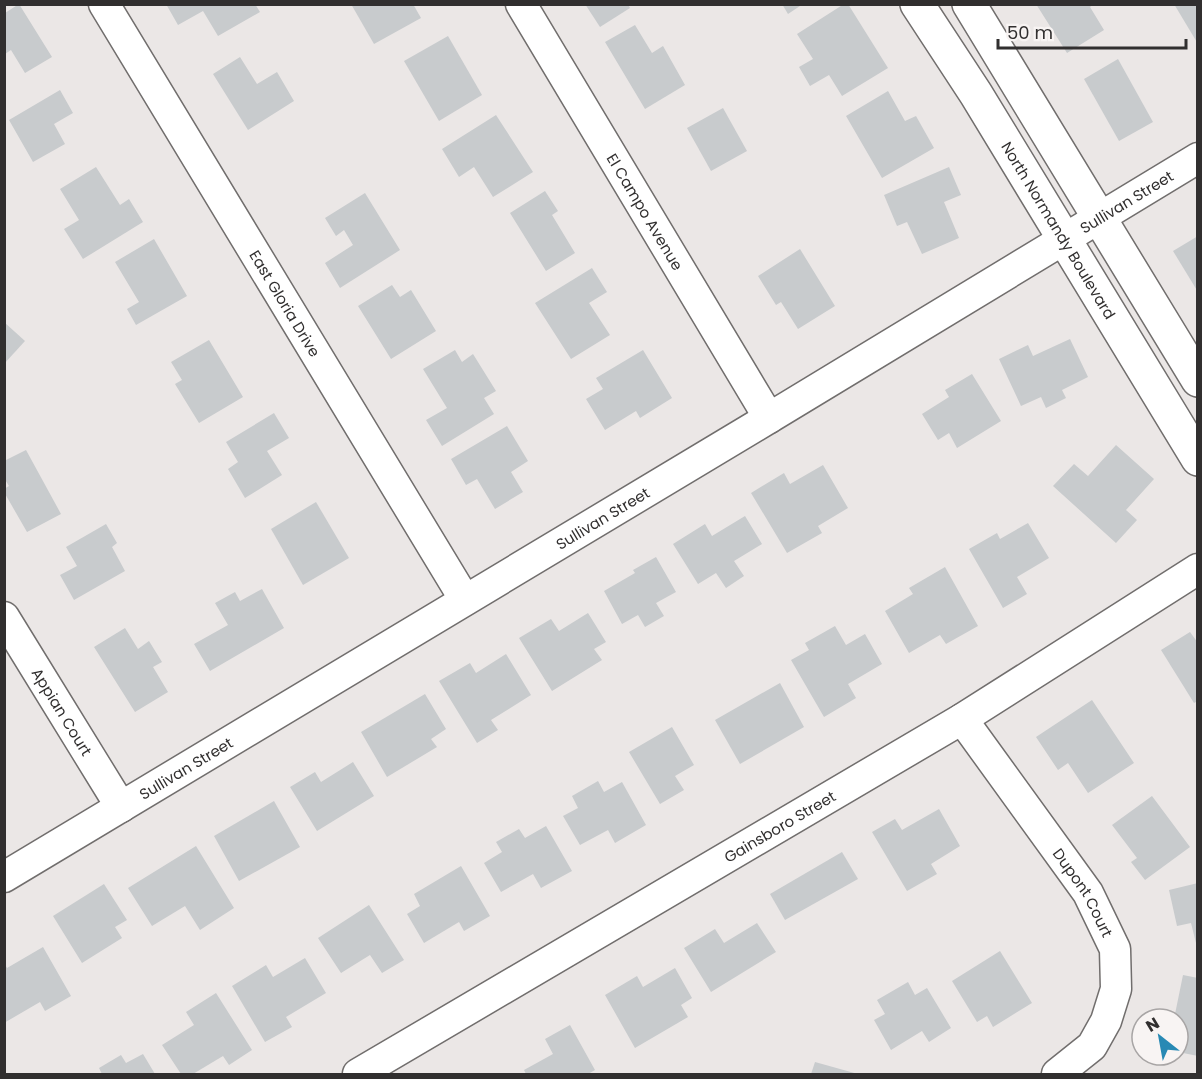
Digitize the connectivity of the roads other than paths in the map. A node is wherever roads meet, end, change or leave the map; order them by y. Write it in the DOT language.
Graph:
graph roads {
  1 [pos="104,4"];
  2 [pos="521,4"];
  3 [pos="917,4"];
  4 [pos="969,4"];
  5 [pos="1197,158"];
  6 [pos="1099,217"];
  7 [pos="1063,239"];
  8 [pos="1197,380"];
  9 [pos="769,418"];
  10 [pos="1197,459"];
  11 [pos="1197,569"];
  12 [pos="465,600"];
  13 [pos="4,617"];
  14 [pos="962,720"];
  15 [pos="121,807"];
  16 [pos="4,877"];
  17 [pos="358,1074"];
  18 [pos="1057,1074"];
  1 -- 12 [label="street, East Gloria Drive"];
  2 -- 9 [label="street, El Campo Avenue"];
  3 -- 7 [label="street, North Normandy Boulevard"];
  4 -- 6 [label="street"];
  5 -- 6 [label="street, Sullivan Street"];
  6 -- 7 [label="street, Sullivan Street"];
  6 -- 8 [label="street"];
  7 -- 9 [label="street, Sullivan Street"];
  7 -- 10 [label="street, North Normandy Boulevard"];
  9 -- 12 [label="street, Sullivan Street"];
  11 -- 14 [label="street, Gainsboro Street"];
  12 -- 15 [label="street, Sullivan Street"];
  13 -- 15 [label="street, Appian Court"];
  14 -- 17 [label="street, Gainsboro Street"];
  14 -- 18 [label="street, Dupont Court"];
  15 -- 16 [label="street, Sullivan Street"];
}
